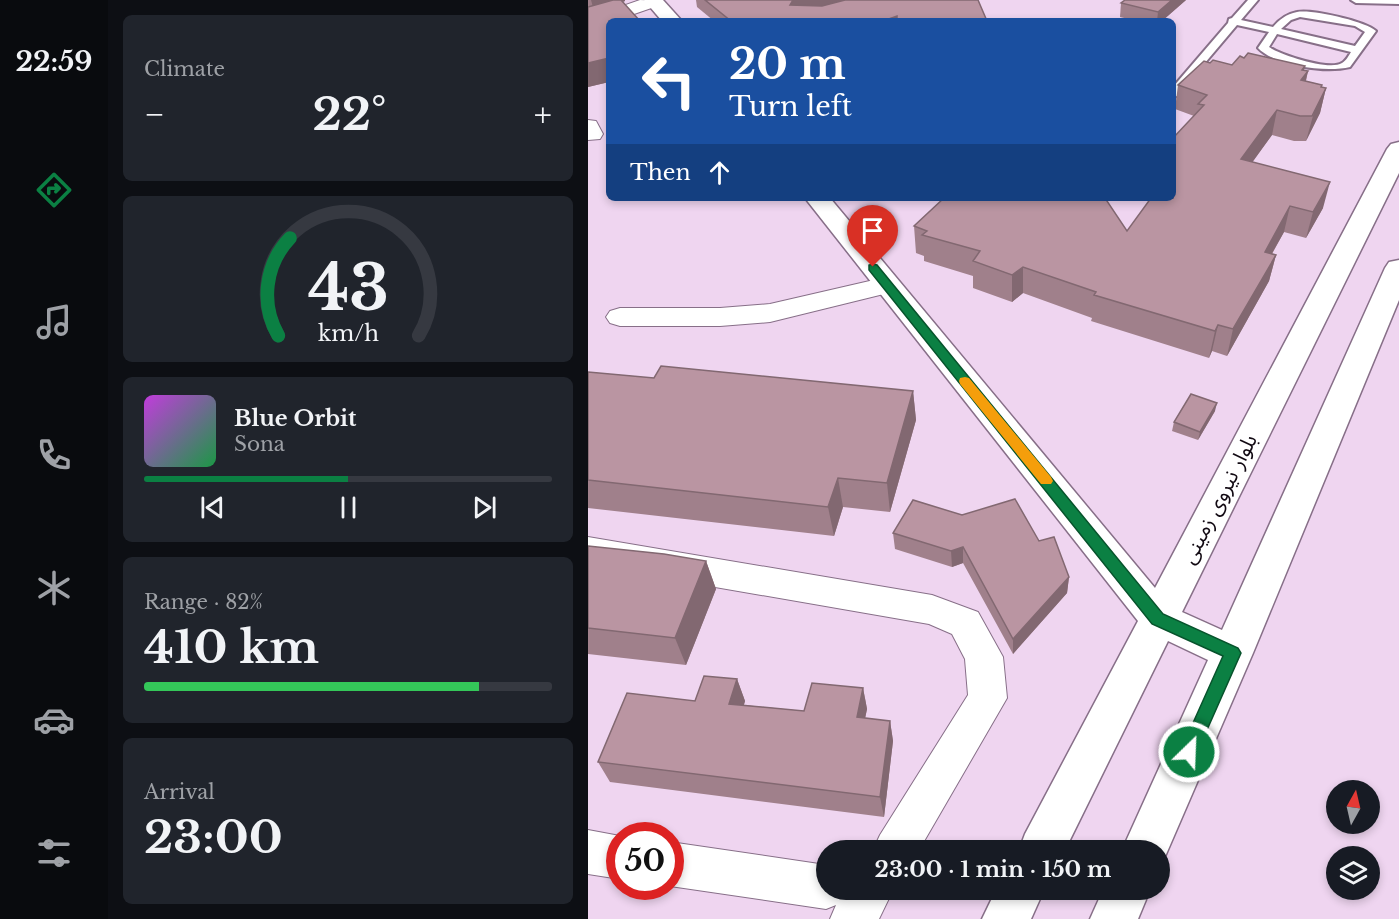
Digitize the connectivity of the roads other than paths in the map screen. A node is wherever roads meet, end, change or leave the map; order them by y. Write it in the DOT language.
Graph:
graph roads {
  1 [pos="1253,0"];
  2 [pos="1356,0"];
  3 [pos="654,1"];
  4 [pos="1399,2"];
  5 [pos="669,18"];
  6 [pos="1232,21"];
  7 [pos="588,24"];
  8 [pos="1274,31"];
  9 [pos="1358,50"];
  10 [pos="1176,90"];
  11 [pos="1399,149"];
  12 [pos="819,201"];
  13 [pos="1399,268"];
  14 [pos="887,285"];
  15 [pos="620,317"];
  16 [pos="588,551"];
  17 [pos="1158,619"];
  18 [pos="1233,653"];
  19 [pos="901,840"];
  20 [pos="1046,840"];
  21 [pos="1149,840"];
  22 [pos="588,852"];
  23 [pos="606,855"];
  24 [pos="684,866"];
  25 [pos="816,886"];
  26 [pos="1016,900"];
  27 [pos="1123,900"];
  28 [pos="1006,919"];
  29 [pos="1114,919"];
  1 -- 6 [label="lane"];
  2 -- 4 [label="lane"];
  3 -- 5 [label="main road"];
  3 -- 7 [label="street"];
  6 -- 8 [label="lane"];
  6 -- 10 [label="lane"];
  8 -- 9 [label="lane"];
  8 -- 9 [label="lane"];
  8 -- 9 [label="lane"];
  11 -- 17 [label="main road, بلوار نیروی زمینی"];
  12 -- 14 [label="main road"];
  13 -- 18 [label="main road"];
  14 -- 15 [label="street"];
  14 -- 17 [label="main road"];
  16 -- 19 [label="street"];
  17 -- 18 [label="main road"];
  17 -- 20 [label="main road, بلوار نیروی زمینی"];
  18 -- 21 [label="main road"];
  22 -- 23 [label="street"];
  24 -- 25 [label="street"];
  26 -- 28 [label="main road"];
  27 -- 29 [label="main road"];
}
